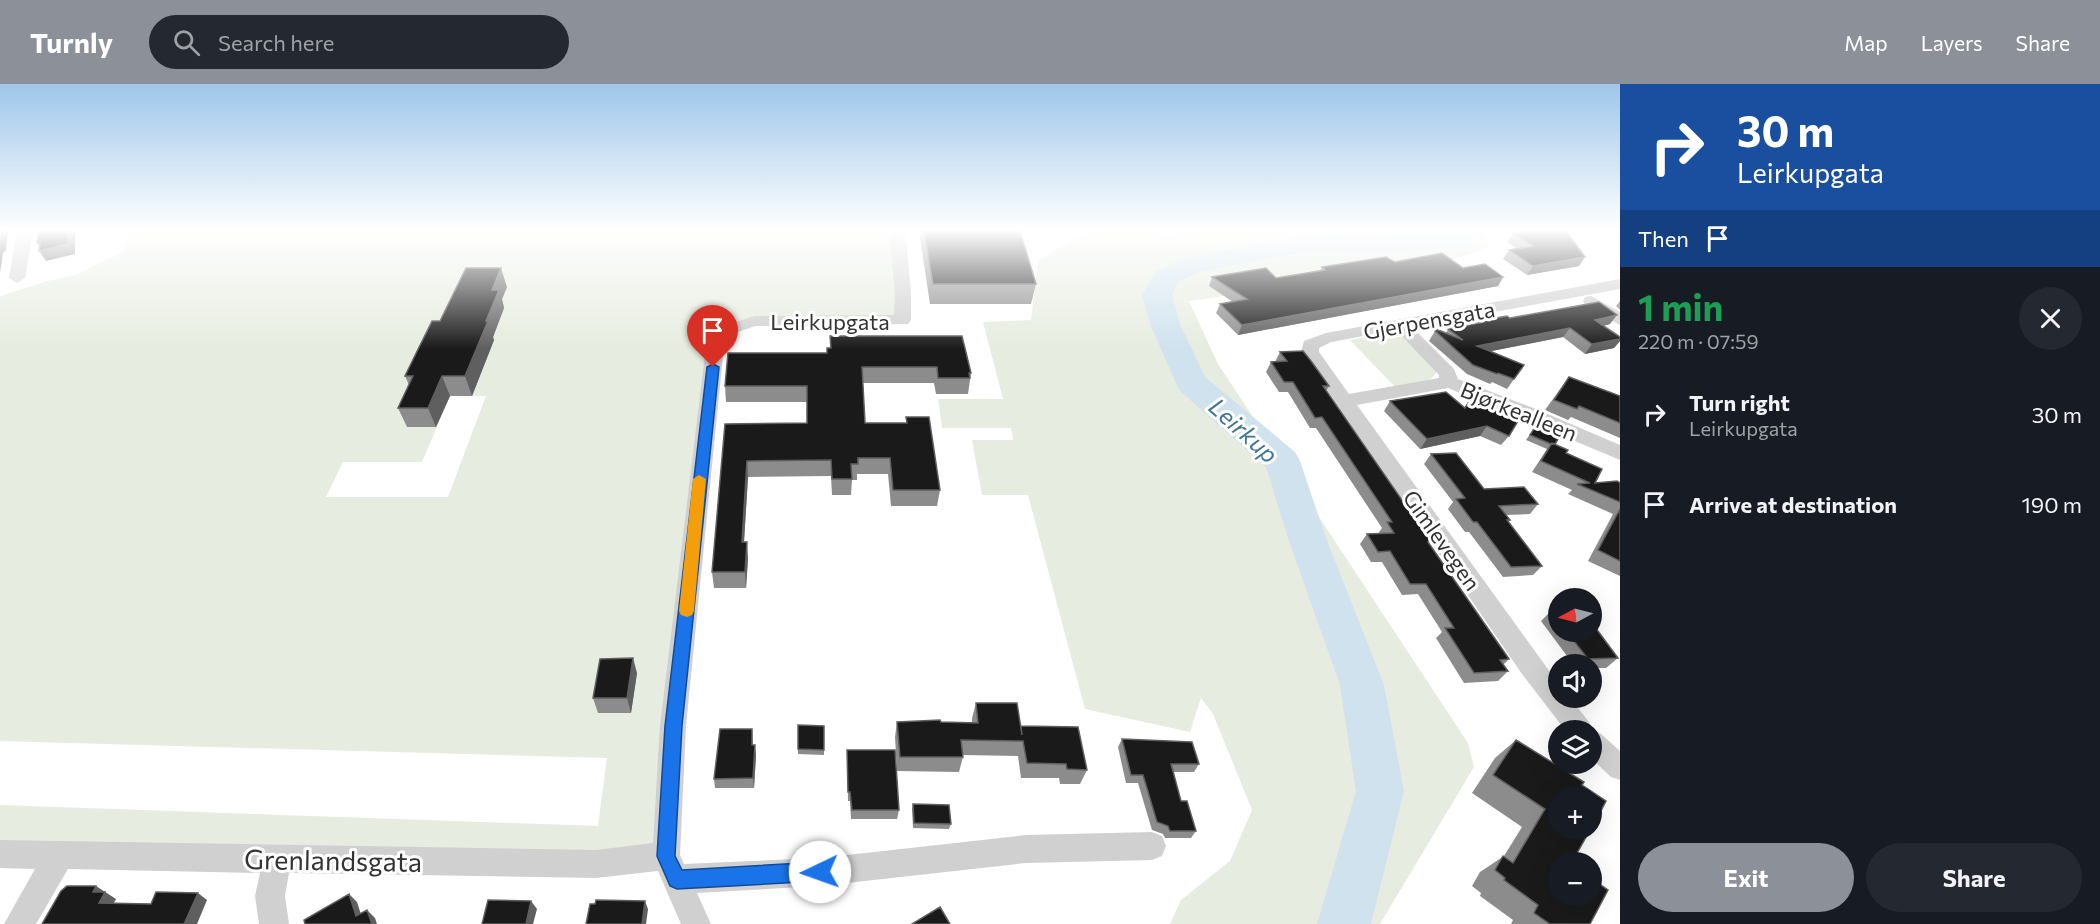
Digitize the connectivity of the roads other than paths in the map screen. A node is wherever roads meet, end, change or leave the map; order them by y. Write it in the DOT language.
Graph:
graph roads {
  1 [pos="18,270"];
  2 [pos="901,270"];
  3 [pos="17,278"];
  4 [pos="1620,284"];
  5 [pos="1579,292"];
  6 [pos="1620,320"];
  7 [pos="1400,325"];
  8 [pos="1310,345"];
  9 [pos="1449,382"];
  10 [pos="1345,401"];
  11 [pos="1620,453"];
  12 [pos="1572,720"];
  13 [pos="1602,751"];
  14 [pos="1620,768"];
  15 [pos="1152,846"];
  16 [pos="0,854"];
  17 [pos="60,855"];
  18 [pos="277,860"];
  19 [pos="671,868"];
  20 [pos="19,924"];
  21 [pos="274,924"];
  22 [pos="696,924"];
  1 -- 3 [label="street"];
  2 -- 19 [label="street, Leirkupgata"];
  4 -- 5 [label="street, Gjerpensgata"];
  5 -- 6 [label="street"];
  5 -- 7 [label="street, Gjerpensgata"];
  7 -- 8 [label="street, Gjerpensgata"];
  7 -- 9 [label="street"];
  8 -- 10 [label="street, Gimlevegen"];
  9 -- 10 [label="street, Bjørkealleen"];
  9 -- 11 [label="street, Bjørkealleen"];
  10 -- 12 [label="street, Gimlevegen"];
  13 -- 14 [label="street"];
  15 -- 19 [label="street, Grenlandsgata"];
  16 -- 17 [label="street, Grenlandsgata"];
  17 -- 18 [label="street, Grenlandsgata"];
  17 -- 20 [label="street"];
  18 -- 19 [label="street, Grenlandsgata"];
  18 -- 21 [label="street"];
  19 -- 22 [label="street, Leirkupgata"];
}
